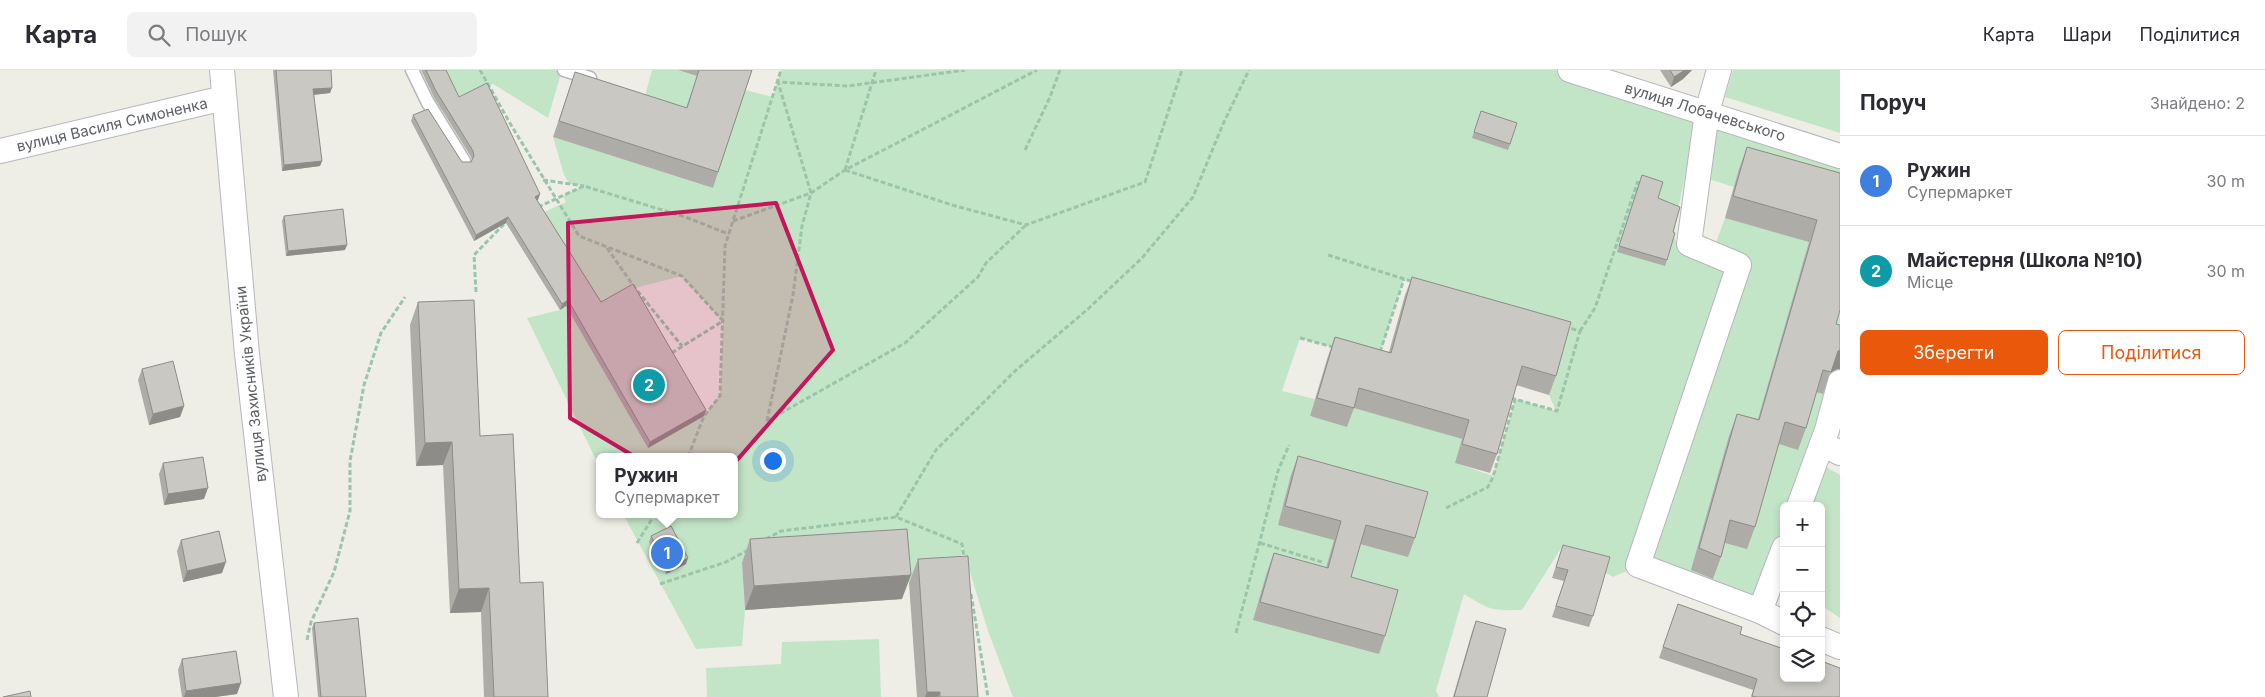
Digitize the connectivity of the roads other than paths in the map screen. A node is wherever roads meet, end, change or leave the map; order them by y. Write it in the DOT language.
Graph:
graph roads {
  1 [pos="222,70"];
  2 [pos="412,70"];
  3 [pos="1570,70"];
  4 [pos="1719,70"];
  5 [pos="562,73"];
  6 [pos="600,82"];
  7 [pos="224,98"];
  8 [pos="1707,112"];
  9 [pos="0,151"];
  10 [pos="1840,156"];
  11 [pos="464,161"];
  12 [pos="1840,382"];
  13 [pos="1831,448"];
  14 [pos="1801,502"];
  15 [pos="1780,558"];
  16 [pos="1760,611"];
  17 [pos="1780,621"];
  18 [pos="1825,641"];
  19 [pos="1840,647"];
  20 [pos="286,697"];
  1 -- 7 [label="street, вулиця Захисників України"];
  2 -- 11 [label="lane"];
  3 -- 8 [label="street, вулиця Лобачевського"];
  4 -- 8 [label="street"];
  5 -- 6 [label="lane"];
  7 -- 9 [label="street, вулиця Василя Симоненка"];
  7 -- 20 [label="street, вулиця Захисників України"];
  8 -- 10 [label="street, вулиця Лобачевського"];
  8 -- 16 [label="street"];
  12 -- 13 [label="street"];
  13 -- 14 [label="street"];
  15 -- 16 [label="street"];
  16 -- 17 [label="street"];
  18 -- 19 [label="street"];
}
